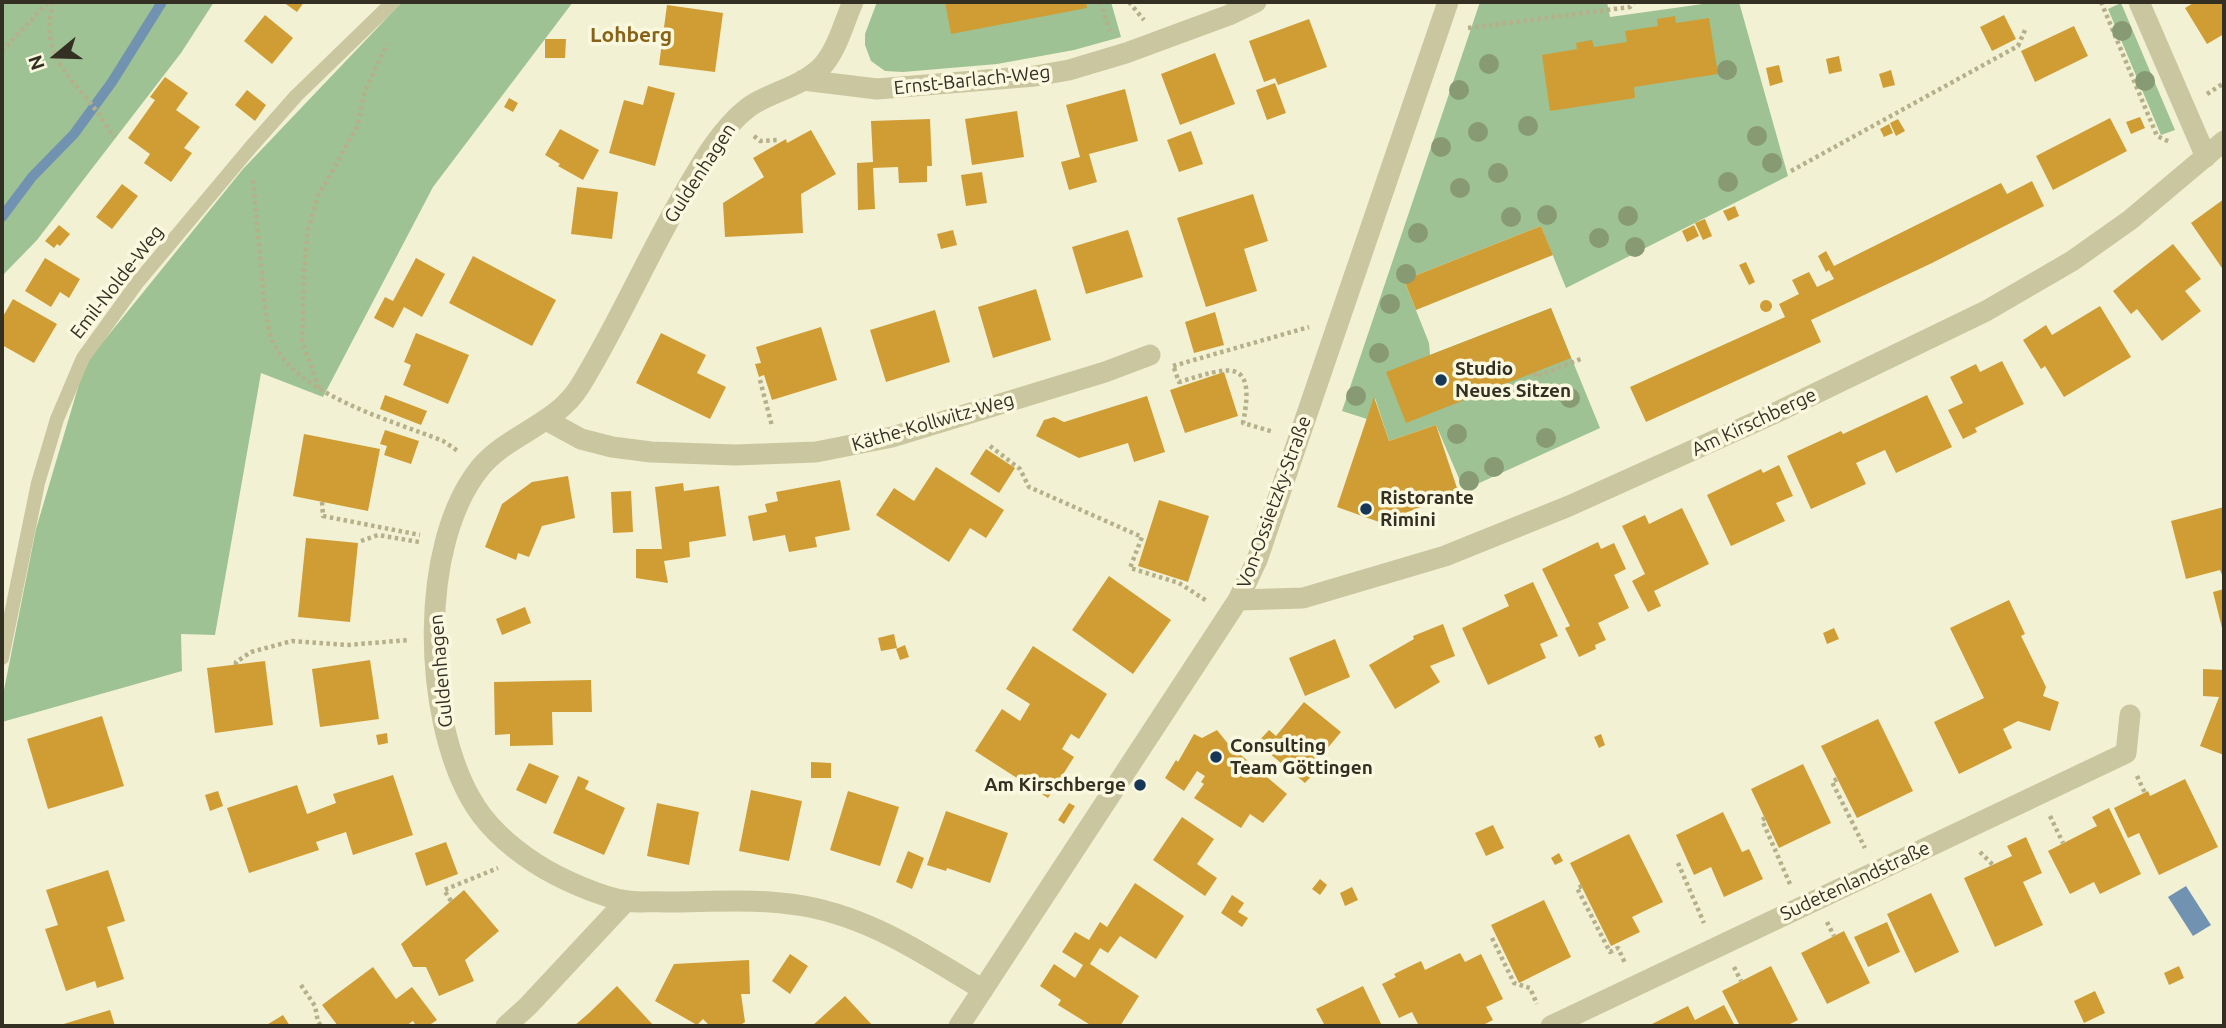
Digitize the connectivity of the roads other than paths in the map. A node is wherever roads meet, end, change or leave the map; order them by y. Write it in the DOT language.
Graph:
graph roads {
  1 [pos="393,2"];
  2 [pos="853,2"];
  3 [pos="1256,2"];
  4 [pos="1448,2"];
  5 [pos="2139,2"];
  6 [pos="803,80"];
  7 [pos="2224,141"];
  8 [pos="2206,157"];
  9 [pos="1150,355"];
  10 [pos="548,421"];
  11 [pos="1238,600"];
  12 [pos="2,658"];
  13 [pos="2130,715"];
  14 [pos="626,901"];
  15 [pos="983,990"];
  16 [pos="506,1026"];
  17 [pos="959,1026"];
  18 [pos="1551,1026"];
  1 -- 12 [label="lane, Emil-Nolde-Weg"];
  2 -- 6 [label="street, Guldenhagen"];
  3 -- 6 [label="street, Ernst-Barlach-Weg"];
  4 -- 11 [label="street, Von-Ossietzky-Straße"];
  5 -- 8 [label="street"];
  6 -- 10 [label="street, Guldenhagen"];
  7 -- 8 [label="street, Am Kirschberge"];
  8 -- 11 [label="street, Am Kirschberge"];
  9 -- 10 [label="street, Käthe-Kollwitz-Weg"];
  10 -- 14 [label="street, Guldenhagen"];
  11 -- 15 [label="street, Von-Ossietzky-Straße"];
  13 -- 18 [label="street, Sudetenlandstraße"];
  14 -- 15 [label="street, Guldenhagen"];
  14 -- 16 [label="street"];
  15 -- 17 [label="street, Von-Ossietzky-Straße"];
}
